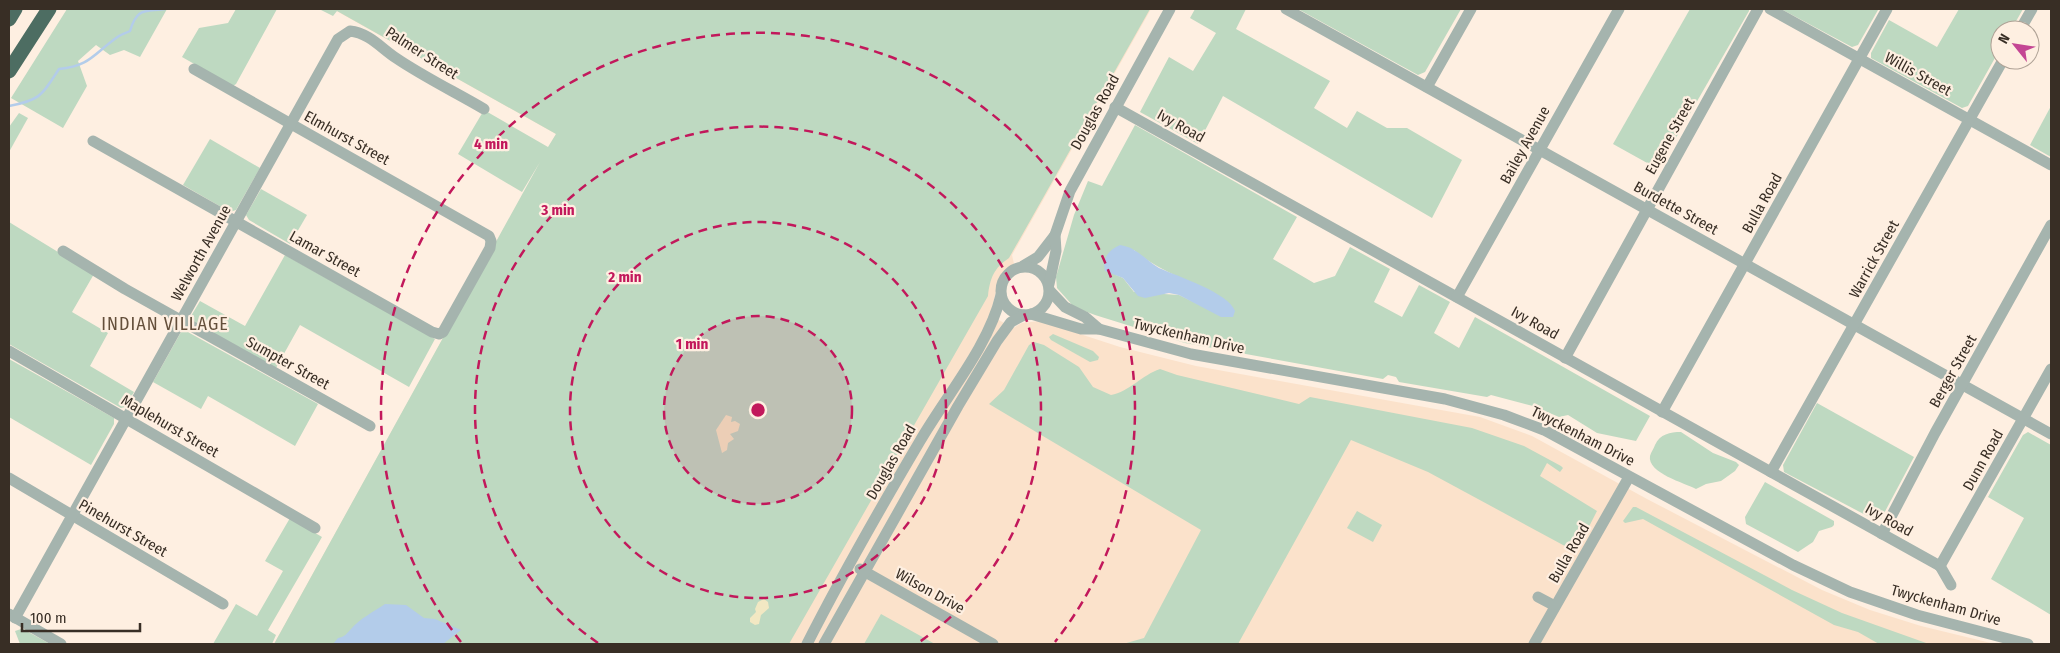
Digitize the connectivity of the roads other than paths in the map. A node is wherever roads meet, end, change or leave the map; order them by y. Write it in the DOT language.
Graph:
graph roads {
  1 [pos="15,9"];
  2 [pos="48,9"];
  3 [pos="1170,9"];
  4 [pos="1286,9"];
  5 [pos="1471,9"];
  6 [pos="1619,9"];
  7 [pos="1758,9"];
  8 [pos="1770,9"];
  9 [pos="1888,9"];
  10 [pos="2032,9"];
  11 [pos="9,19"];
  12 [pos="2026,20"];
  13 [pos="342,35"];
  14 [pos="1860,59"];
  15 [pos="194,70"];
  16 [pos="1998,70"];
  17 [pos="9,71"];
  18 [pos="1427,87"];
  19 [pos="1115,107"];
  20 [pos="484,109"];
  21 [pos="1970,120"];
  22 [pos="290,123"];
  23 [pos="94,141"];
  24 [pos="1539,149"];
  25 [pos="2051,165"];
  26 [pos="1647,208"];
  27 [pos="236,222"];
  28 [pos="2051,225"];
  29 [pos="485,233"];
  30 [pos="1055,235"];
  31 [pos="63,251"];
  32 [pos="1745,264"];
  33 [pos="1023,266"];
  34 [pos="1050,287"];
  35 [pos="1001,295"];
  36 [pos="1458,297"];
  37 [pos="1028,315"];
  38 [pos="180,320"];
  39 [pos="1855,324"];
  40 [pos="1099,329"];
  41 [pos="9,351"];
  42 [pos="1566,358"];
  43 [pos="2051,369"];
  44 [pos="1964,383"];
  45 [pos="1662,412"];
  46 [pos="126,418"];
  47 [pos="2024,418"];
  48 [pos="370,426"];
  49 [pos="2051,434"];
  50 [pos="1771,472"];
  51 [pos="1629,477"];
  52 [pos="9,478"];
  53 [pos="72,516"];
  54 [pos="316,528"];
  55 [pos="1882,534"];
  56 [pos="851,564"];
  57 [pos="1940,566"];
  58 [pos="865,572"];
  59 [pos="1951,585"];
  60 [pos="1538,597"];
  61 [pos="223,604"];
  62 [pos="1555,606"];
  63 [pos="12,616"];
  64 [pos="61,644"];
  65 [pos="808,644"];
  66 [pos="824,644"];
  67 [pos="993,644"];
  68 [pos="1534,644"];
  69 [pos="2028,644"];
  1 -- 11 [label="highway"];
  2 -- 17 [label="highway"];
  3 -- 19 [label="street, Douglas Road"];
  4 -- 18 [label="street, Burdette Street"];
  5 -- 18 [label="street"];
  6 -- 24 [label="street, Bailey Avenue"];
  7 -- 26 [label="street, Eugene Street"];
  8 -- 14 [label="street, Willis Street"];
  9 -- 14 [label="street, Bulla Road"];
  10 -- 12 [label="street"];
  13 -- 20 [label="street, Palmer Street"];
  13 -- 22 [label="street, Welworth Avenue"];
  14 -- 21 [label="street, Willis Street"];
  14 -- 32 [label="street, Bulla Road"];
  15 -- 22 [label="street, Elmhurst Street"];
  16 -- 21 [label="street, Warrick Street"];
  18 -- 24 [label="street, Burdette Street"];
  19 -- 30 [label="street, Douglas Road"];
  19 -- 36 [label="street, Ivy Road"];
  21 -- 25 [label="street, Willis Street"];
  21 -- 39 [label="street, Warrick Street"];
  22 -- 27 [label="street, Welworth Avenue"];
  22 -- 29 [label="street, Elmhurst Street"];
  23 -- 27 [label="street, Lamar Street"];
  24 -- 26 [label="street, Burdette Street"];
  24 -- 36 [label="street, Bailey Avenue"];
  26 -- 32 [label="street, Burdette Street"];
  26 -- 42 [label="street, Eugene Street"];
  27 -- 29 [label="street, Lamar Street"];
  27 -- 38 [label="street, Welworth Avenue"];
  28 -- 44 [label="street, Berger Street"];
  30 -- 33 [label="street, Douglas Road"];
  30 -- 34 [label="street, Douglas Road"];
  31 -- 38 [label="street, Sumpter Street"];
  32 -- 39 [label="street, Burdette Street"];
  32 -- 45 [label="street, Bulla Road"];
  33 -- 34 [label="street"];
  33 -- 35 [label="street"];
  34 -- 37 [label="street"];
  34 -- 40 [label="street, Twyckenham Drive"];
  35 -- 37 [label="street"];
  35 -- 56 [label="street, Douglas Road"];
  36 -- 42 [label="street, Ivy Road"];
  37 -- 40 [label="street, Twyckenham Drive"];
  37 -- 58 [label="street, Douglas Road"];
  38 -- 46 [label="street, Welworth Avenue"];
  38 -- 48 [label="street, Sumpter Street"];
  39 -- 44 [label="street, Burdette Street"];
  39 -- 50 [label="street, Warrick Street"];
  40 -- 51 [label="street, Twyckenham Drive"];
  41 -- 46 [label="street, Maplehurst Street"];
  42 -- 45 [label="street, Ivy Road"];
  43 -- 47 [label="street, Dunn Road"];
  44 -- 47 [label="street, Burdette Street"];
  44 -- 55 [label="street, Berger Street"];
  45 -- 50 [label="street, Ivy Road"];
  46 -- 53 [label="street, Welworth Avenue"];
  46 -- 54 [label="street, Maplehurst Street"];
  47 -- 49 [label="street, Burdette Street"];
  47 -- 57 [label="street, Dunn Road"];
  50 -- 55 [label="street, Ivy Road"];
  51 -- 62 [label="street, Bulla Road"];
  51 -- 69 [label="street, Twyckenham Drive"];
  52 -- 53 [label="street, Pinehurst Street"];
  53 -- 61 [label="street, Pinehurst Street"];
  53 -- 63 [label="street, Welworth Avenue"];
  55 -- 57 [label="street, Ivy Road"];
  56 -- 58 [label="street, Wilson Drive"];
  56 -- 65 [label="street, Douglas Road"];
  57 -- 59 [label="street"];
  58 -- 66 [label="street, Douglas Road"];
  58 -- 67 [label="street, Wilson Drive"];
  60 -- 62 [label="street"];
  62 -- 68 [label="street, Bulla Road"];
  63 -- 64 [label="street"];
}
